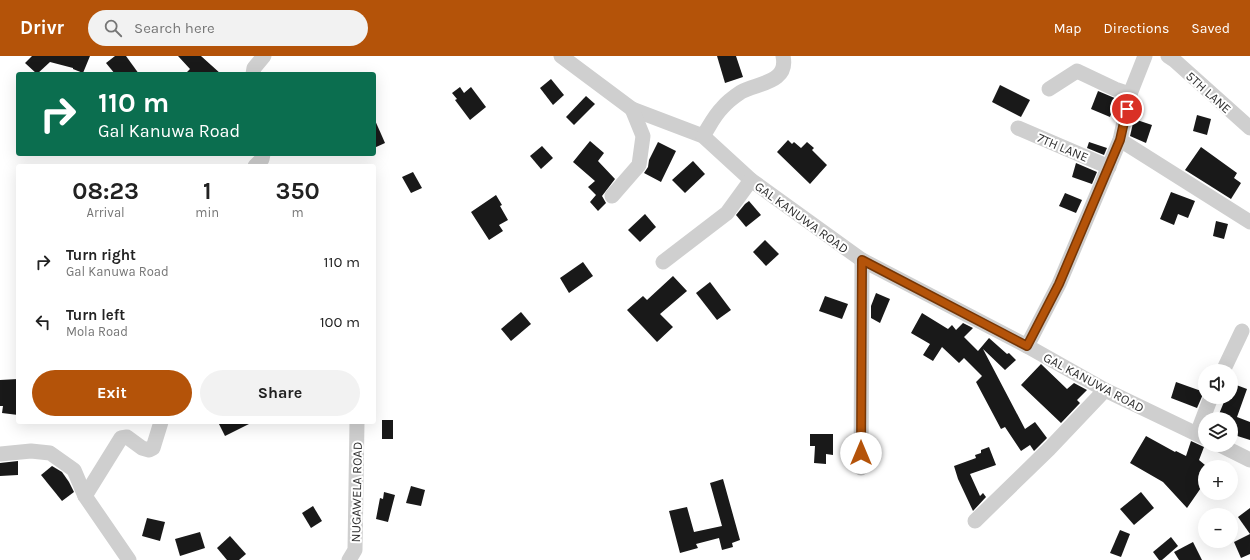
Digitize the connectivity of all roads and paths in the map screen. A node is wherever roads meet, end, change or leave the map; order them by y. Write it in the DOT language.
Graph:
graph roads {
  1 [pos="264,56"];
  2 [pos="561,56"];
  3 [pos="782,56"];
  4 [pos="1145,56"];
  5 [pos="1168,56"];
  6 [pos="253,72"];
  7 [pos="1049,90"];
  8 [pos="1130,94"];
  9 [pos="632,109"];
  10 [pos="1018,128"];
  11 [pos="1250,128"];
  12 [pos="703,136"];
  13 [pos="1120,140"];
  14 [pos="263,156"];
  15 [pos="257,164"];
  16 [pos="1108,167"];
  17 [pos="750,180"];
  18 [pos="612,196"];
  19 [pos="1250,222"];
  20 [pos="862,260"];
  21 [pos="662,262"];
  22 [pos="1242,331"];
  23 [pos="1027,346"];
  24 [pos="1226,364"];
  25 [pos="1105,390"];
  26 [pos="161,424"];
  27 [pos="357,424"];
  28 [pos="1198,435"];
  29 [pos="1234,452"];
  30 [pos="0,454"];
  31 [pos="1250,460"];
  32 [pos="861,468"];
  33 [pos="86,496"];
  34 [pos="975,521"];
  35 [pos="129,560"];
  36 [pos="350,560"];
  1 -- 6 [label="street"];
  2 -- 9 [label="street, GAL KANUWA ROAD"];
  3 -- 12 [label="street"];
  4 -- 8 [label="street"];
  5 -- 11 [label="street, 5TH LANE"];
  7 -- 8 [label="street"];
  8 -- 13 [label="street"];
  9 -- 12 [label="street, GAL KANUWA ROAD"];
  9 -- 18 [label="street"];
  10 -- 16 [label="street, 7TH LANE"];
  12 -- 17 [label="street, GAL KANUWA ROAD"];
  13 -- 16 [label="street"];
  13 -- 19 [label="street"];
  14 -- 15 [label="street"];
  16 -- 23 [label="street"];
  17 -- 20 [label="street, GAL KANUWA ROAD"];
  17 -- 21 [label="street"];
  20 -- 23 [label="street, GAL KANUWA ROAD"];
  20 -- 32 [label="street"];
  22 -- 24 [label="street"];
  23 -- 25 [label="street, GAL KANUWA ROAD"];
  25 -- 28 [label="street, GAL KANUWA ROAD"];
  25 -- 34 [label="street"];
  26 -- 33 [label="street"];
  27 -- 36 [label="street, NUGAWELA ROAD"];
  29 -- 31 [label="street"];
  30 -- 33 [label="street"];
  33 -- 35 [label="street"];
}
